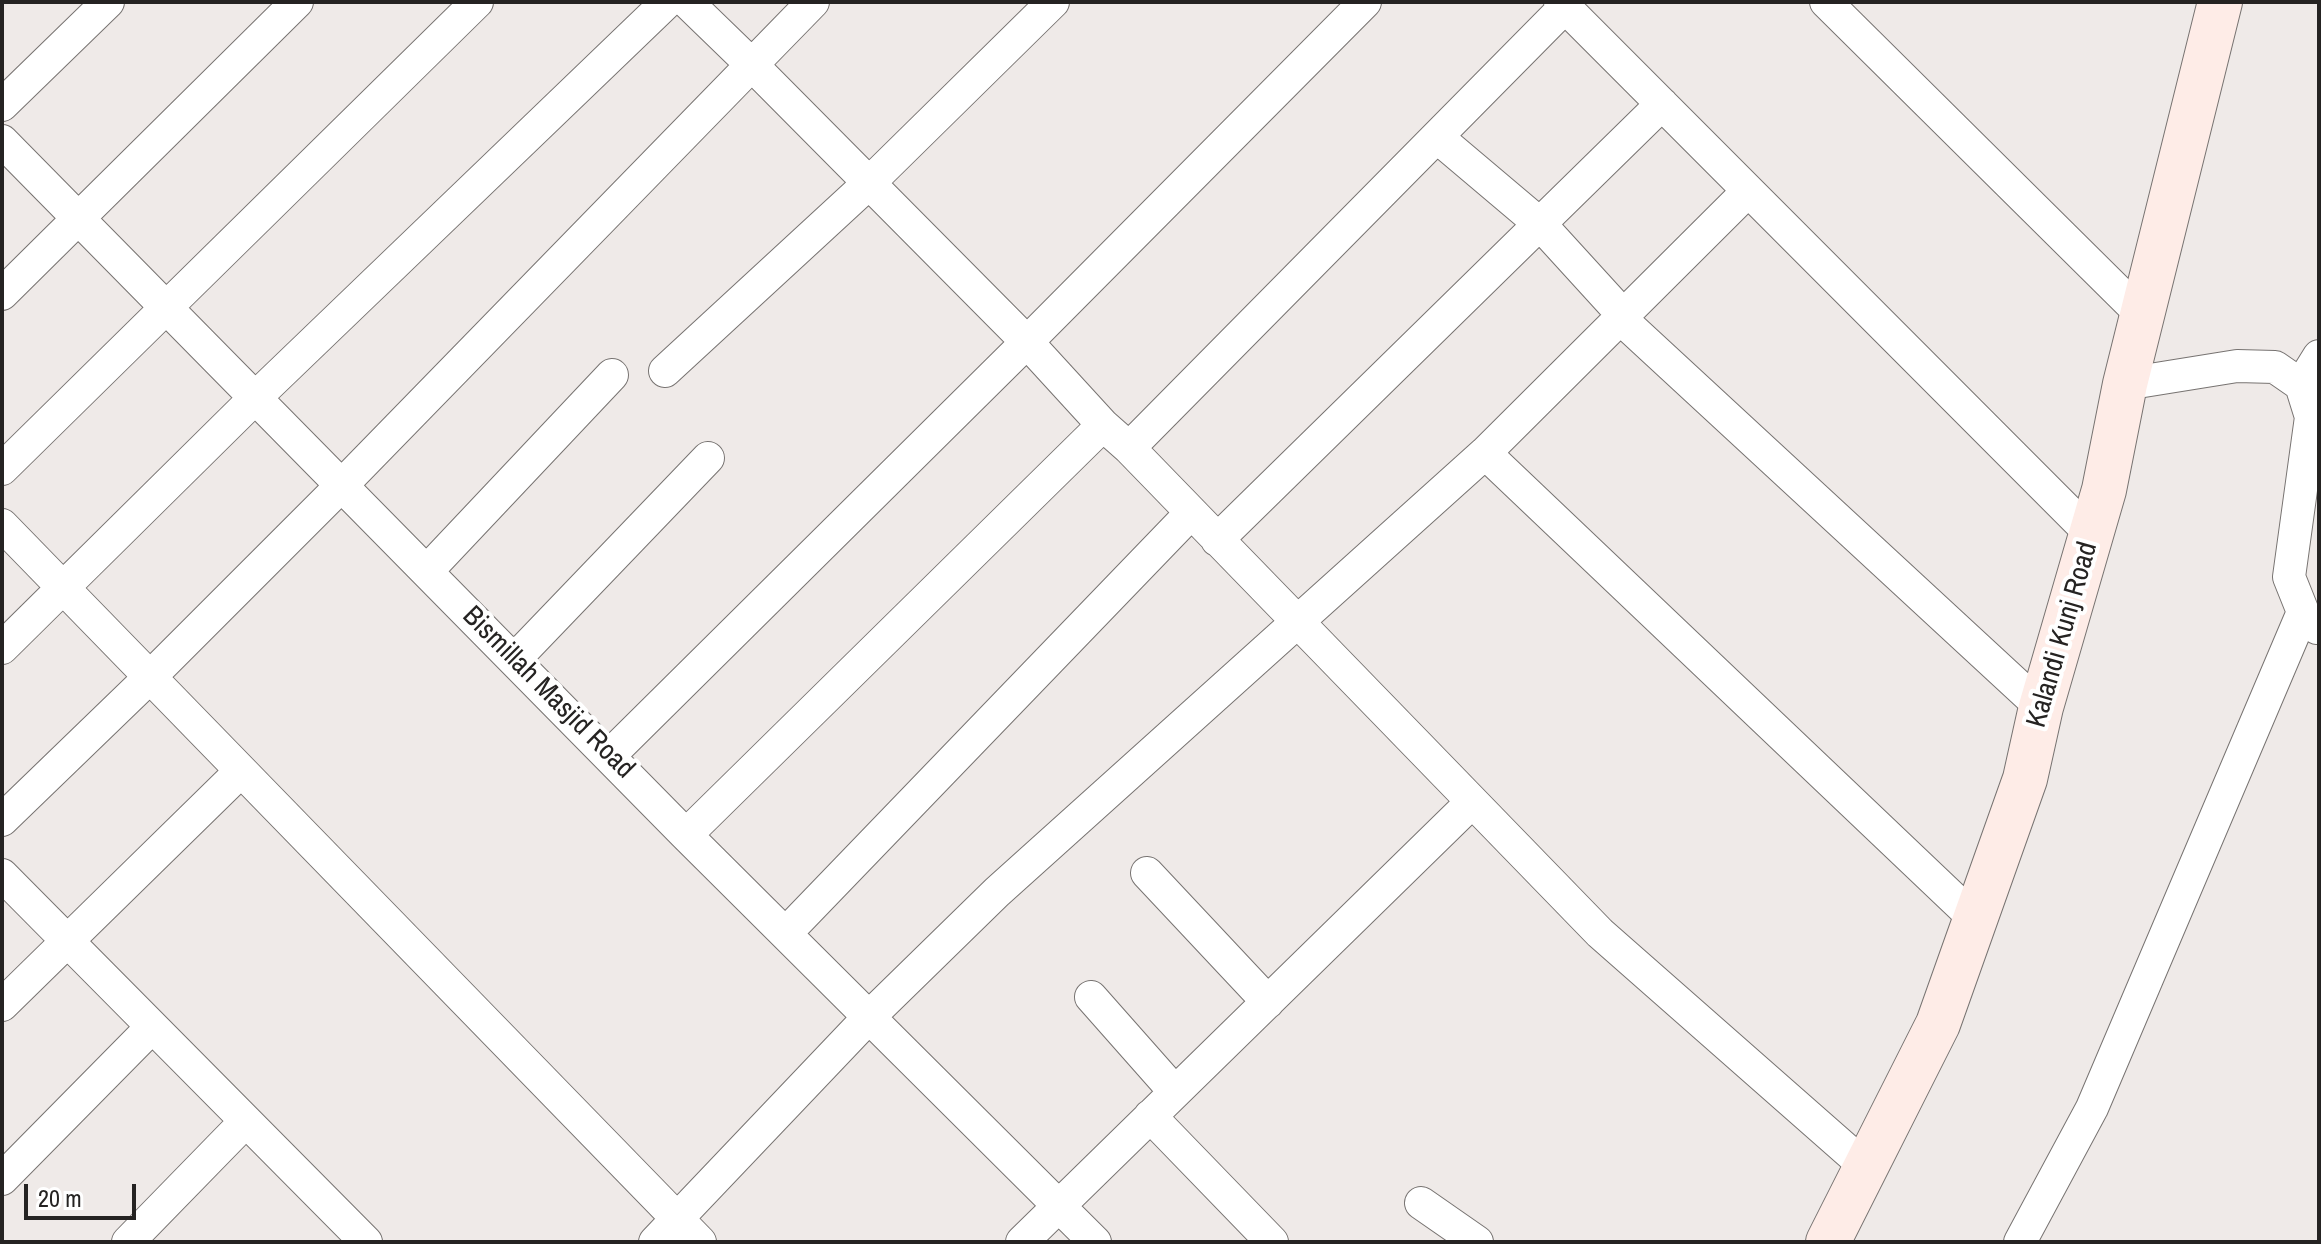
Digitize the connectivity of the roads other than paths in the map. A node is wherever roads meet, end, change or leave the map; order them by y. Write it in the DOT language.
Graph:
graph roads {
  1 [pos="108,2"];
  2 [pos="297,2"];
  3 [pos="477,2"];
  4 [pos="667,2"];
  5 [pos="687,2"];
  6 [pos="813,2"];
  7 [pos="1053,2"];
  8 [pos="1365,2"];
  9 [pos="1826,2"];
  10 [pos="2220,2"];
  11 [pos="1562,4"];
  12 [pos="751,64"];
  13 [pos="1662,104"];
  14 [pos="2,105"];
  15 [pos="1437,137"];
  16 [pos="2,141"];
  17 [pos="869,183"];
  18 [pos="1748,191"];
  19 [pos="78,218"];
  20 [pos="1540,224"];
  21 [pos="2,294"];
  22 [pos="165,308"];
  23 [pos="1622,316"];
  24 [pos="2144,317"];
  25 [pos="1027,342"];
  26 [pos="2319,356"];
  27 [pos="665,371"];
  28 [pos="612,375"];
  29 [pos="2125,384"];
  30 [pos="2301,385"];
  31 [pos="255,398"];
  32 [pos="1103,425"];
  33 [pos="1129,448"];
  34 [pos="1485,453"];
  35 [pos="708,458"];
  36 [pos="2,469"];
  37 [pos="342,485"];
  38 [pos="1191,513"];
  39 [pos="2,525"];
  40 [pos="2092,535"];
  41 [pos="1217,540"];
  42 [pos="427,571"];
  43 [pos="63,588"];
  44 [pos="2311,621"];
  45 [pos="1297,622"];
  46 [pos="2,648"];
  47 [pos="515,659"];
  48 [pos="150,677"];
  49 [pos="2041,707"];
  50 [pos="610,755"];
  51 [pos="241,771"];
  52 [pos="1472,802"];
  53 [pos="2,820"];
  54 [pos="686,835"];
  55 [pos="1147,873"];
  56 [pos="2,875"];
  57 [pos="1975,919"];
  58 [pos="787,932"];
  59 [pos="67,941"];
  60 [pos="1091,997"];
  61 [pos="1268,1002"];
  62 [pos="2,1005"];
  63 [pos="870,1016"];
  64 [pos="152,1027"];
  65 [pos="1175,1092"];
  66 [pos="1150,1116"];
  67 [pos="246,1121"];
  68 [pos="1866,1167"];
  69 [pos="2,1179"];
  70 [pos="1421,1203"];
  71 [pos="1059,1206"];
  72 [pos="689,1231"];
  73 [pos="128,1242"];
  74 [pos="366,1242"];
  75 [pos="655,1242"];
  76 [pos="1022,1242"];
  77 [pos="1095,1242"];
  78 [pos="1272,1242"];
  79 [pos="1477,1242"];
  80 [pos="1828,1242"];
  81 [pos="2020,1242"];
  1 -- 14 [label="street"];
  2 -- 19 [label="street"];
  3 -- 22 [label="street"];
  4 -- 31 [label="street"];
  5 -- 12 [label="street"];
  6 -- 12 [label="street"];
  7 -- 17 [label="street"];
  8 -- 25 [label="street"];
  9 -- 24 [label="street"];
  10 -- 24 [label="street, Kalandi Kunj Road"];
  11 -- 13 [label="street"];
  11 -- 15 [label="street"];
  12 -- 17 [label="street"];
  12 -- 37 [label="street"];
  13 -- 18 [label="street"];
  13 -- 20 [label="street"];
  15 -- 20 [label="street"];
  15 -- 33 [label="street"];
  16 -- 19 [label="street, Bismillah Masjid Road"];
  17 -- 25 [label="street"];
  17 -- 27 [label="street"];
  18 -- 23 [label="street"];
  18 -- 40 [label="street"];
  19 -- 21 [label="street"];
  19 -- 22 [label="street, Bismillah Masjid Road"];
  20 -- 23 [label="street"];
  20 -- 41 [label="street"];
  22 -- 31 [label="street, Bismillah Masjid Road"];
  22 -- 36 [label="street"];
  23 -- 34 [label="street"];
  23 -- 49 [label="street"];
  24 -- 29 [label="street, Kalandi Kunj Road"];
  25 -- 32 [label="street"];
  25 -- 50 [label="street"];
  26 -- 30 [label="street"];
  28 -- 42 [label="street"];
  29 -- 30 [label="street"];
  29 -- 40 [label="street, Kalandi Kunj Road"];
  30 -- 44 [label="street"];
  31 -- 37 [label="street, Bismillah Masjid Road"];
  31 -- 43 [label="street"];
  32 -- 33 [label="street"];
  32 -- 54 [label="street"];
  33 -- 38 [label="street"];
  34 -- 45 [label="street"];
  34 -- 57 [label="street"];
  35 -- 47 [label="street"];
  37 -- 42 [label="street, Bismillah Masjid Road"];
  37 -- 48 [label="street"];
  38 -- 41 [label="street"];
  38 -- 58 [label="street"];
  39 -- 43 [label="street"];
  40 -- 49 [label="street, Kalandi Kunj Road"];
  41 -- 45 [label="street"];
  42 -- 47 [label="street, Bismillah Masjid Road"];
  43 -- 46 [label="street"];
  43 -- 48 [label="street"];
  44 -- 81 [label="street"];
  45 -- 52 [label="street"];
  45 -- 63 [label="street"];
  47 -- 50 [label="street, Bismillah Masjid Road"];
  48 -- 51 [label="street"];
  48 -- 53 [label="street"];
  49 -- 57 [label="street, Kalandi Kunj Road"];
  50 -- 54 [label="street, Bismillah Masjid Road"];
  51 -- 59 [label="street"];
  51 -- 72 [label="street"];
  52 -- 61 [label="street"];
  52 -- 68 [label="street"];
  54 -- 58 [label="street, Bismillah Masjid Road"];
  55 -- 61 [label="street"];
  56 -- 59 [label="street"];
  57 -- 68 [label="street, Kalandi Kunj Road"];
  58 -- 63 [label="street, Bismillah Masjid Road"];
  59 -- 62 [label="street"];
  59 -- 64 [label="street"];
  60 -- 65 [label="street"];
  61 -- 65 [label="street"];
  63 -- 71 [label="street, Bismillah Masjid Road"];
  63 -- 72 [label="street"];
  64 -- 67 [label="street"];
  64 -- 69 [label="street"];
  65 -- 66 [label="street"];
  66 -- 71 [label="street"];
  66 -- 78 [label="street"];
  67 -- 73 [label="street"];
  67 -- 74 [label="street"];
  68 -- 80 [label="street, Kalandi Kunj Road"];
  70 -- 79 [label="street"];
  71 -- 76 [label="street"];
  71 -- 77 [label="street, Bismillah Masjid Road"];
  72 -- 75 [label="street"];
}
